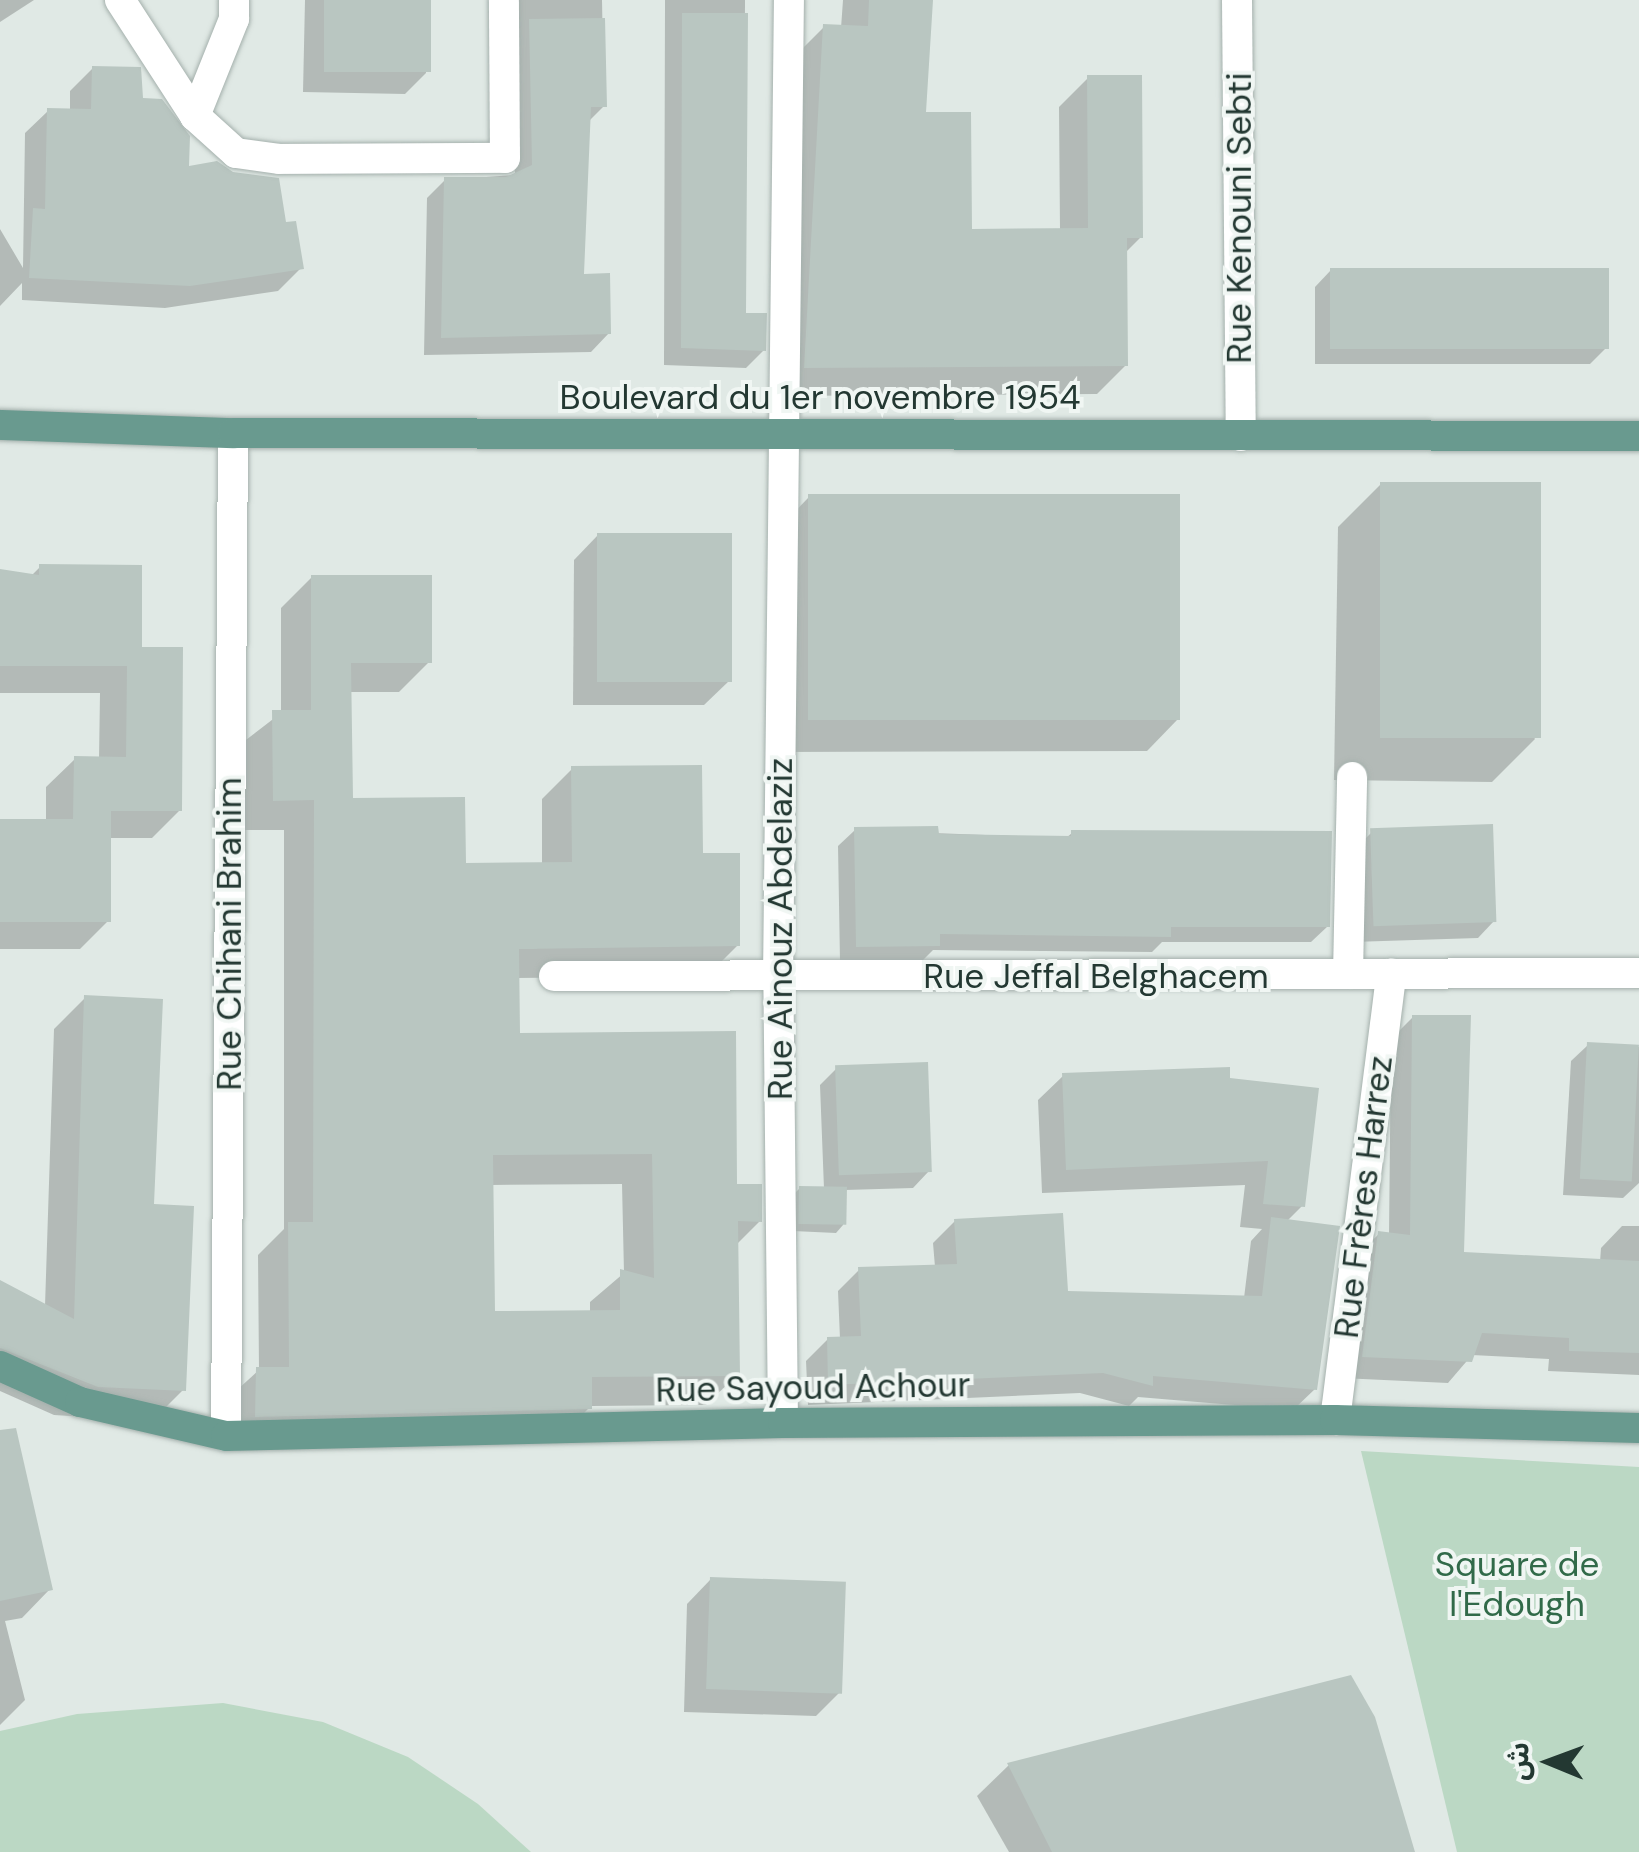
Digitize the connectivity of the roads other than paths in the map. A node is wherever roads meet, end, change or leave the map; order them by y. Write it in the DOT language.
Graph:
graph roads {
  1 [pos="120,0"];
  2 [pos="234,0"];
  3 [pos="504,0"];
  4 [pos="788,0"];
  5 [pos="1237,0"];
  6 [pos="195,116"];
  7 [pos="0,425"];
  8 [pos="233,433"];
  9 [pos="784,435"];
  10 [pos="1241,436"];
  11 [pos="1639,436"];
  12 [pos="1352,778"];
  13 [pos="1639,973"];
  14 [pos="1348,974"];
  15 [pos="1391,974"];
  16 [pos="554,976"];
  17 [pos="778,978"];
  18 [pos="0,1366"];
  19 [pos="1335,1420"];
  20 [pos="783,1424"];
  21 [pos="1639,1428"];
  22 [pos="226,1436"];
  1 -- 6 [label="street"];
  2 -- 6 [label="street"];
  3 -- 6 [label="street"];
  4 -- 9 [label="street, Rue Ainouz Abdelaziz"];
  5 -- 10 [label="street, Rue Kenouni Sebti"];
  7 -- 8 [label="main road, Boulevard du 1er novembre 1954"];
  8 -- 9 [label="main road, Boulevard du 1er novembre 1954"];
  8 -- 22 [label="street, Rue Chihani Brahim"];
  9 -- 10 [label="main road, Boulevard du 1er novembre 1954"];
  9 -- 17 [label="street, Rue Ainouz Abdelaziz"];
  10 -- 11 [label="main road, Boulevard du 1er novembre 1954"];
  12 -- 14 [label="street"];
  13 -- 15 [label="street, Rue Jeffal Belghacem"];
  14 -- 15 [label="street, Rue Jeffal Belghacem"];
  14 -- 17 [label="street, Rue Jeffal Belghacem"];
  15 -- 19 [label="street, Rue Frères Harrez"];
  16 -- 17 [label="street, Rue Jeffal Belghacem"];
  17 -- 20 [label="street, Rue Ainouz Abdelaziz"];
  18 -- 22 [label="main road, Rue Sayoud Achour"];
  19 -- 20 [label="main road, Rue Sayoud Achour"];
  19 -- 21 [label="main road, Rue Sayoud Achour"];
  20 -- 22 [label="main road, Rue Sayoud Achour"];
}
